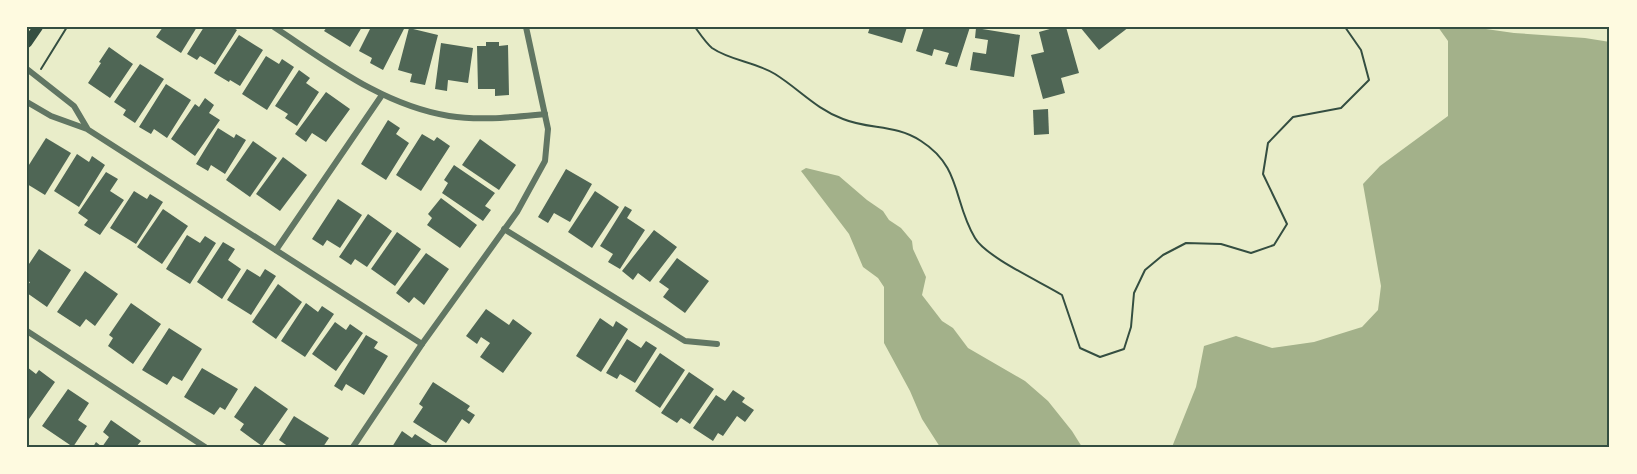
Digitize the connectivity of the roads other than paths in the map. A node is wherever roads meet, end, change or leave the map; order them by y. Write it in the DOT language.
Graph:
graph roads {
  1 [pos="38,27"];
  2 [pos="274,27"];
  3 [pos="526,27"];
  4 [pos="27,43"];
  5 [pos="27,69"];
  6 [pos="382,95"];
  7 [pos="27,102"];
  8 [pos="545,114"];
  9 [pos="87,129"];
  10 [pos="504,229"];
  11 [pos="276,250"];
  12 [pos="27,331"];
  13 [pos="422,344"];
  14 [pos="717,344"];
  15 [pos="205,447"];
  16 [pos="353,447"];
  1 -- 4 [label="main road"];
  2 -- 6 [label="street"];
  3 -- 8 [label="street"];
  5 -- 9 [label="street"];
  6 -- 8 [label="street"];
  6 -- 11 [label="street"];
  7 -- 9 [label="street"];
  8 -- 10 [label="street"];
  9 -- 11 [label="street"];
  10 -- 13 [label="street"];
  10 -- 14 [label="street"];
  11 -- 13 [label="street"];
  12 -- 15 [label="street"];
  13 -- 16 [label="street"];
}
